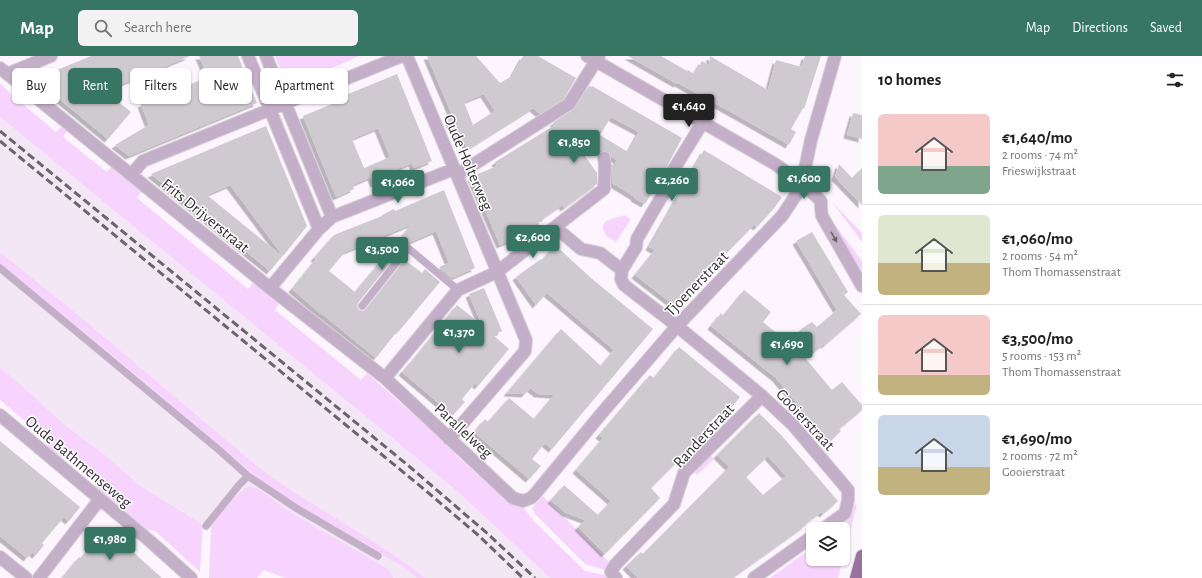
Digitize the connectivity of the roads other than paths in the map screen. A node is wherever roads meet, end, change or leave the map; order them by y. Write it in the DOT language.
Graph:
graph roads {
  1 [pos="51,56"];
  2 [pos="248,56"];
  3 [pos="266,56"];
  4 [pos="402,56"];
  5 [pos="407,56"];
  6 [pos="835,56"];
  7 [pos="594,58"];
  8 [pos="271,68"];
  9 [pos="4,71"];
  10 [pos="348,78"];
  11 [pos="284,104"];
  12 [pos="286,104"];
  13 [pos="270,110"];
  14 [pos="703,122"];
  15 [pos="604,158"];
  16 [pos="456,172"];
  17 [pos="131,175"];
  18 [pos="802,183"];
  19 [pos="332,217"];
  20 [pos="556,227"];
  21 [pos="319,229"];
  22 [pos="0,268"];
  23 [pos="622,270"];
  24 [pos="497,272"];
  25 [pos="862,286"];
  26 [pos="270,288"];
  27 [pos="458,290"];
  28 [pos="362,306"];
  29 [pos="677,326"];
  30 [pos="385,378"];
  31 [pos="762,396"];
  32 [pos="0,415"];
  33 [pos="450,439"];
  34 [pos="248,476"];
  35 [pos="100,499"];
  36 [pos="523,501"];
  37 [pos="833,522"];
  38 [pos="206,526"];
  39 [pos="806,541"];
  40 [pos="378,556"];
  41 [pos="862,556"];
  42 [pos="0,557"];
  43 [pos="613,575"];
  44 [pos="26,578"];
  45 [pos="39,578"];
  46 [pos="191,578"];
  47 [pos="754,578"];
  48 [pos="856,578"];
  1 -- 9 [label="street"];
  2 -- 13 [label="street"];
  3 -- 8 [label="street"];
  4 -- 10 [label="street"];
  5 -- 16 [label="street, Oude Holterweg"];
  6 -- 18 [label="street, Tjoenerstraat"];
  7 -- 14 [label="street"];
  7 -- 16 [label="street"];
  9 -- 17 [label="street, Frits Drijverstraat"];
  11 -- 13 [label="street"];
  12 -- 19 [label="street"];
  13 -- 17 [label="street"];
  13 -- 21 [label="street"];
  14 -- 18 [label="street"];
  14 -- 23 [label="street"];
  15 -- 20 [label="street"];
  16 -- 19 [label="street"];
  16 -- 24 [label="street, Oude Holterweg"];
  17 -- 26 [label="street, Frits Drijverstraat"];
  18 -- 25 [label="street, one-way"];
  18 -- 29 [label="street, Tjoenerstraat"];
  19 -- 21 [label="street"];
  20 -- 23 [label="street"];
  20 -- 24 [label="street"];
  21 -- 26 [label="street"];
  22 -- 34 [label="lane"];
  23 -- 29 [label="street, Gooierstraat"];
  24 -- 27 [label="street"];
  24 -- 33 [label="street, Oude Holterweg"];
  26 -- 30 [label="street, Frits Drijverstraat"];
  27 -- 28 [label="lane"];
  27 -- 30 [label="street"];
  29 -- 31 [label="street, Gooierstraat"];
  29 -- 36 [label="street, Tjoenerstraat"];
  30 -- 33 [label="street, Parallelweg"];
  31 -- 37 [label="street, Gooierstraat"];
  31 -- 43 [label="street, Randerstraat"];
  32 -- 35 [label="street, Oude Bathmenseweg"];
  33 -- 36 [label="street, Parallelweg"];
  34 -- 38 [label="lane"];
  34 -- 40 [label="lane"];
  35 -- 45 [label="street"];
  35 -- 46 [label="street, Oude Bathmenseweg"];
  39 -- 47 [label="street"];
  41 -- 48 [label="main road"];
  42 -- 44 [label="street"];
}
